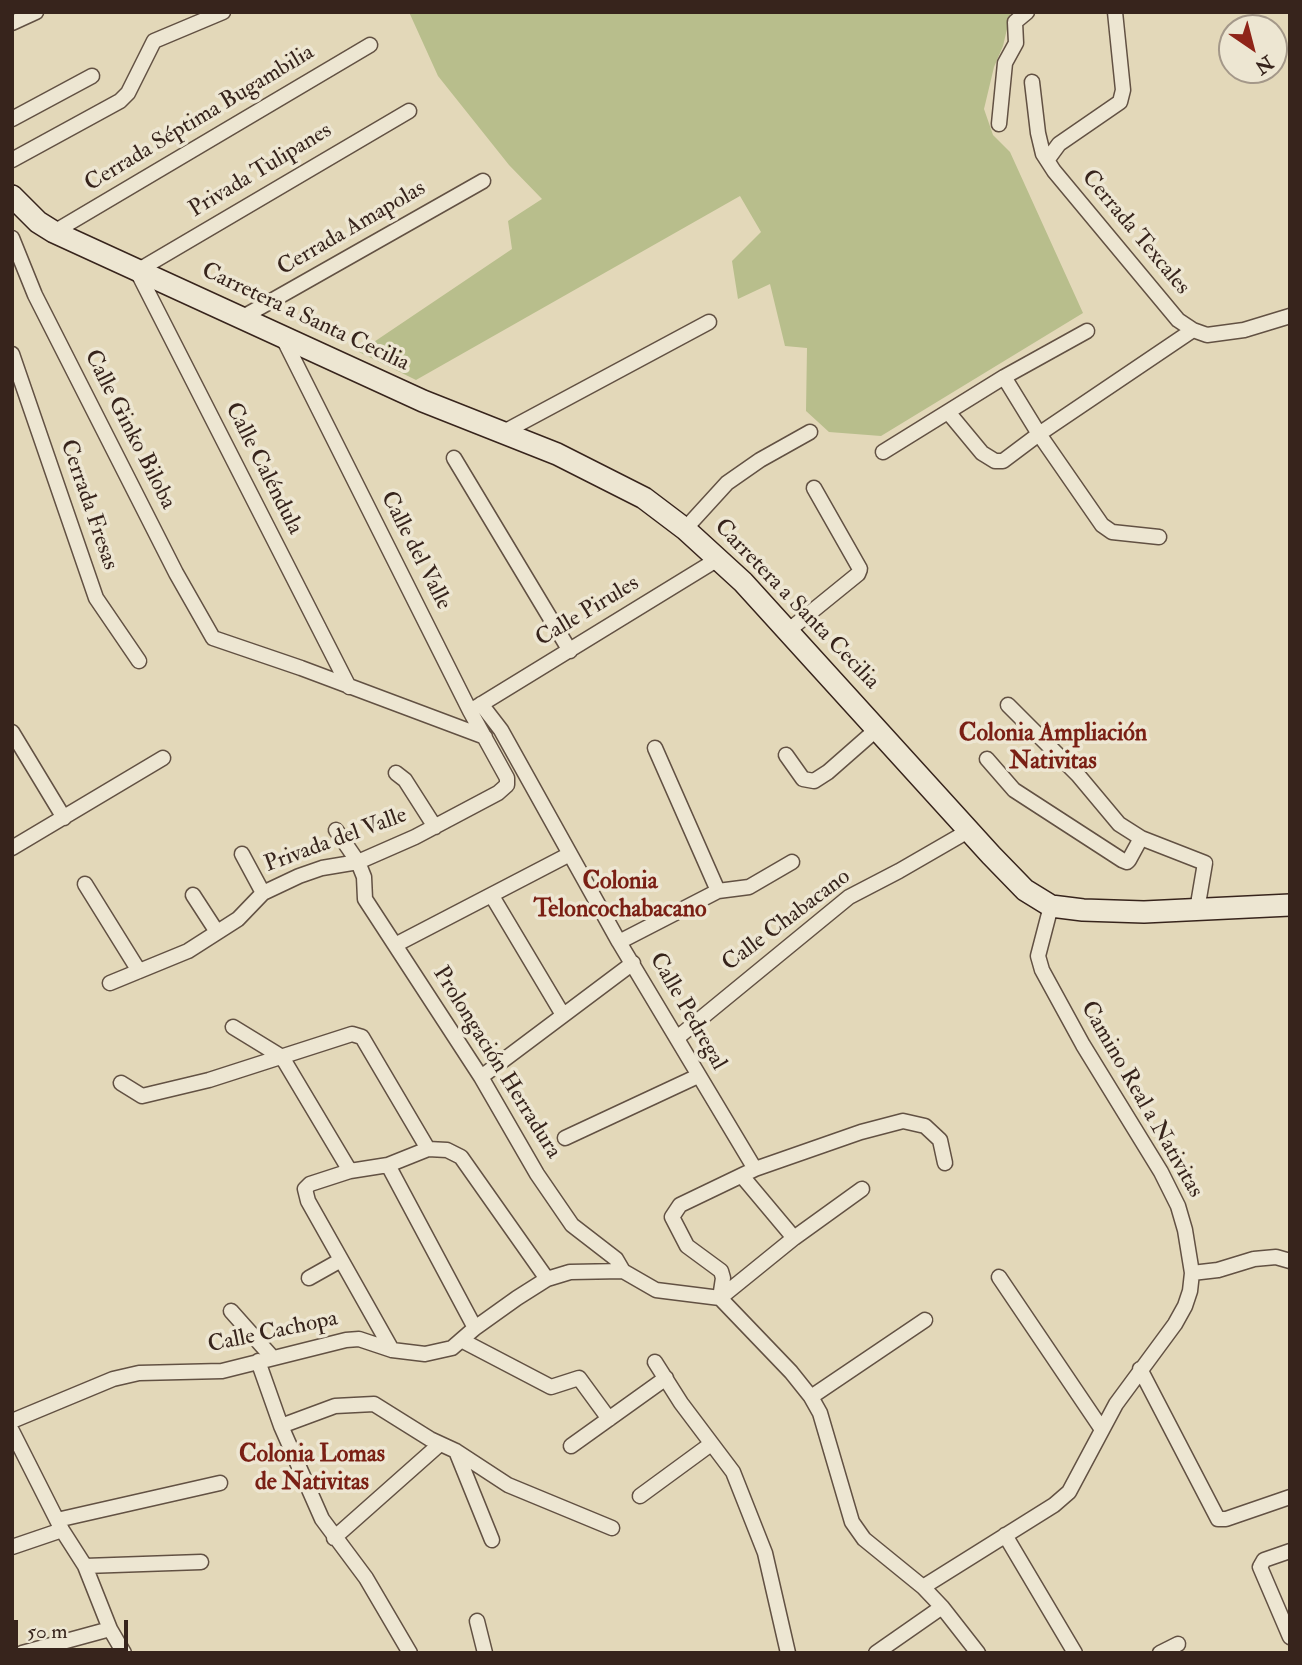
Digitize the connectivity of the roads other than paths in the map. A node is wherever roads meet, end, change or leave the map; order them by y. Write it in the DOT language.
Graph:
graph roads {
  1 [pos="36,12"];
  2 [pos="222,12"];
  3 [pos="1027,12"];
  4 [pos="1115,12"];
  5 [pos="12,23"];
  6 [pos="370,45"];
  7 [pos="92,76"];
  8 [pos="1032,82"];
  9 [pos="409,111"];
  10 [pos="12,119"];
  11 [pos="999,124"];
  12 [pos="1048,159"];
  13 [pos="12,160"];
  14 [pos="483,181"];
  15 [pos="12,196"];
  16 [pos="54,232"];
  17 [pos="12,238"];
  18 [pos="137,271"];
  19 [pos="1290,316"];
  20 [pos="243,317"];
  21 [pos="709,322"];
  22 [pos="1193,330"];
  23 [pos="1087,331"];
  24 [pos="282,336"];
  25 [pos="12,354"];
  26 [pos="1004,377"];
  27 [pos="948,412"];
  28 [pos="810,432"];
  29 [pos="502,433"];
  30 [pos="1039,434"];
  31 [pos="883,452"];
  32 [pos="454,458"];
  33 [pos="814,488"];
  34 [pos="685,529"];
  35 [pos="1159,537"];
  36 [pos="718,559"];
  37 [pos="789,630"];
  38 [pos="570,651"];
  39 [pos="139,661"];
  40 [pos="349,687"];
  41 [pos="1008,705"];
  42 [pos="476,707"];
  43 [pos="877,729"];
  44 [pos="12,732"];
  45 [pos="485,737"];
  46 [pos="654,748"];
  47 [pos="786,755"];
  48 [pos="163,758"];
  49 [pos="987,759"];
  50 [pos="396,774"];
  51 [pos="507,785"];
  52 [pos="64,818"];
  53 [pos="435,827"];
  54 [pos="336,830"];
  55 [pos="970,830"];
  56 [pos="1141,838"];
  57 [pos="12,848"];
  58 [pos="242,854"];
  59 [pos="570,854"];
  60 [pos="358,862"];
  61 [pos="792,862"];
  62 [pos="85,884"];
  63 [pos="718,891"];
  64 [pos="263,893"];
  65 [pos="193,895"];
  66 [pos="492,896"];
  67 [pos="1051,905"];
  68 [pos="1290,905"];
  69 [pos="1197,910"];
  70 [pos="217,932"];
  71 [pos="619,942"];
  72 [pos="395,945"];
  73 [pos="633,963"];
  74 [pos="139,971"];
  75 [pos="110,984"];
  76 [pos="562,1015"];
  77 [pos="233,1027"];
  78 [pos="677,1038"];
  79 [pos="282,1057"];
  80 [pos="698,1076"];
  81 [pos="481,1077"];
  82 [pos="121,1083"];
  83 [pos="565,1139"];
  84 [pos="428,1149"];
  85 [pos="945,1163"];
  86 [pos="388,1165"];
  87 [pos="350,1171"];
  88 [pos="748,1173"];
  89 [pos="862,1189"];
  90 [pos="794,1238"];
  91 [pos="341,1260"];
  92 [pos="1290,1261"];
  93 [pos="623,1271"];
  94 [pos="1192,1273"];
  95 [pos="999,1277"];
  96 [pos="309,1278"];
  97 [pos="547,1279"];
  98 [pos="720,1298"];
  99 [pos="231,1311"];
  100 [pos="925,1320"];
  101 [pos="475,1328"];
  102 [pos="463,1341"];
  103 [pos="392,1350"];
  104 [pos="265,1359"];
  105 [pos="655,1362"];
  106 [pos="1140,1369"];
  107 [pos="666,1378"];
  108 [pos="811,1396"];
  109 [pos="609,1419"];
  110 [pos="12,1421"];
  111 [pos="281,1426"];
  112 [pos="1101,1428"];
  113 [pos="12,1431"];
  114 [pos="440,1444"];
  115 [pos="711,1444"];
  116 [pos="571,1446"];
  117 [pos="456,1451"];
  118 [pos="220,1483"];
  119 [pos="640,1496"];
  120 [pos="1290,1497"];
  121 [pos="60,1525"];
  122 [pos="612,1528"];
  123 [pos="1005,1535"];
  124 [pos="334,1538"];
  125 [pos="492,1540"];
  126 [pos="12,1547"];
  127 [pos="1290,1551"];
  128 [pos="201,1562"];
  129 [pos="85,1566"];
  130 [pos="923,1587"];
  131 [pos="942,1607"];
  132 [pos="477,1621"];
  133 [pos="110,1629"];
  134 [pos="1290,1637"];
  135 [pos="1178,1644"];
  136 [pos="22,1653"];
  137 [pos="124,1653"];
  138 [pos="410,1653"];
  139 [pos="485,1653"];
  140 [pos="788,1653"];
  141 [pos="876,1653"];
  142 [pos="978,1653"];
  143 [pos="1075,1653"];
  144 [pos="1160,1653"];
  1 -- 5 [label="street"];
  2 -- 13 [label="street"];
  3 -- 11 [label="street"];
  4 -- 12 [label="street"];
  6 -- 16 [label="street, Cerrada Séptima Bugambilia"];
  7 -- 10 [label="street"];
  8 -- 12 [label="street, Cerrada Texcales"];
  9 -- 18 [label="street, Privada Tulipanes"];
  12 -- 22 [label="street, Cerrada Texcales"];
  14 -- 20 [label="street, Cerrada Amapolas"];
  15 -- 16 [label="main road, Carretera a Santa Cecilia"];
  16 -- 18 [label="main road, Carretera a Santa Cecilia"];
  17 -- 40 [label="street, Calle Ginko Biloba"];
  18 -- 20 [label="main road, Carretera a Santa Cecilia"];
  18 -- 40 [label="street, Calle Caléndula"];
  19 -- 22 [label="street"];
  20 -- 24 [label="main road, Carretera a Santa Cecilia"];
  21 -- 29 [label="street"];
  22 -- 30 [label="street"];
  23 -- 26 [label="street"];
  24 -- 29 [label="main road, Carretera a Santa Cecilia"];
  24 -- 42 [label="street, Calle del Valle"];
  25 -- 39 [label="street, Cerrada Fresas"];
  26 -- 27 [label="street"];
  26 -- 30 [label="street"];
  27 -- 30 [label="street"];
  27 -- 31 [label="street"];
  28 -- 34 [label="street"];
  29 -- 34 [label="main road, Carretera a Santa Cecilia"];
  30 -- 35 [label="street"];
  32 -- 38 [label="street"];
  33 -- 37 [label="street"];
  34 -- 36 [label="main road, Carretera a Santa Cecilia"];
  36 -- 37 [label="main road, Carretera a Santa Cecilia"];
  36 -- 38 [label="street, Calle Pirules"];
  37 -- 43 [label="main road, Carretera a Santa Cecilia"];
  38 -- 42 [label="street, Calle Pirules"];
  40 -- 45 [label="street"];
  41 -- 56 [label="street"];
  42 -- 45 [label="street, Calle del Valle"];
  42 -- 59 [label="street, Calle Pedregal"];
  43 -- 47 [label="street"];
  43 -- 55 [label="main road, Carretera a Santa Cecilia"];
  44 -- 52 [label="street"];
  45 -- 51 [label="street, Calle del Valle"];
  46 -- 63 [label="street"];
  48 -- 52 [label="street"];
  49 -- 56 [label="street"];
  50 -- 53 [label="street"];
  51 -- 53 [label="street, Privada del Valle"];
  52 -- 57 [label="street"];
  53 -- 60 [label="street, Privada del Valle"];
  54 -- 60 [label="street"];
  55 -- 67 [label="main road, Carretera a Santa Cecilia"];
  55 -- 78 [label="street, Calle Chabacano"];
  56 -- 69 [label="street"];
  58 -- 64 [label="street"];
  59 -- 66 [label="street"];
  59 -- 71 [label="street, Calle Pedregal"];
  60 -- 64 [label="street, Privada del Valle"];
  60 -- 72 [label="street, Prolongación Herradura"];
  61 -- 63 [label="street"];
  62 -- 74 [label="street"];
  63 -- 71 [label="street"];
  64 -- 70 [label="street, Privada del Valle"];
  65 -- 70 [label="street"];
  66 -- 72 [label="street"];
  66 -- 76 [label="street"];
  67 -- 69 [label="main road, Carretera a Santa Cecilia"];
  67 -- 94 [label="street, Camino Real a Nativitas"];
  68 -- 69 [label="main road, Carretera a Santa Cecilia"];
  70 -- 74 [label="street, Privada del Valle"];
  71 -- 73 [label="street, Calle Pedregal"];
  72 -- 81 [label="street, Prolongación Herradura"];
  73 -- 76 [label="street"];
  73 -- 78 [label="street, Calle Pedregal"];
  74 -- 75 [label="street, Privada del Valle"];
  76 -- 81 [label="street"];
  77 -- 79 [label="street"];
  78 -- 80 [label="street, Calle Pedregal"];
  79 -- 82 [label="street"];
  79 -- 84 [label="street"];
  79 -- 87 [label="street"];
  80 -- 83 [label="street"];
  80 -- 88 [label="street, Calle Pedregal"];
  81 -- 93 [label="street, Prolongación Herradura"];
  84 -- 86 [label="street"];
  84 -- 97 [label="street"];
  85 -- 88 [label="street"];
  86 -- 87 [label="street"];
  86 -- 101 [label="street"];
  87 -- 91 [label="street"];
  88 -- 90 [label="street, Calle Pedregal"];
  88 -- 98 [label="street"];
  89 -- 90 [label="street"];
  90 -- 98 [label="street"];
  91 -- 96 [label="street"];
  91 -- 103 [label="street"];
  92 -- 94 [label="street"];
  93 -- 97 [label="street"];
  93 -- 98 [label="street, Prolongación Herradura"];
  94 -- 106 [label="street, Camino Real a Nativitas"];
  95 -- 112 [label="street"];
  97 -- 101 [label="street"];
  98 -- 108 [label="street"];
  99 -- 104 [label="street"];
  100 -- 108 [label="street"];
  101 -- 102 [label="street"];
  102 -- 103 [label="street, Calle Cachopa"];
  102 -- 109 [label="street"];
  103 -- 104 [label="street, Calle Cachopa"];
  104 -- 110 [label="street, Calle Cachopa"];
  104 -- 111 [label="street"];
  105 -- 107 [label="street"];
  106 -- 112 [label="street, Camino Real a Nativitas"];
  106 -- 120 [label="street"];
  107 -- 109 [label="street"];
  107 -- 115 [label="street"];
  108 -- 130 [label="street"];
  109 -- 116 [label="street"];
  111 -- 114 [label="street"];
  111 -- 124 [label="street"];
  112 -- 123 [label="street, Camino Real a Nativitas"];
  113 -- 121 [label="street"];
  114 -- 117 [label="street"];
  114 -- 124 [label="street"];
  115 -- 119 [label="street"];
  115 -- 140 [label="street"];
  117 -- 122 [label="street"];
  117 -- 125 [label="street"];
  118 -- 121 [label="street"];
  121 -- 126 [label="street"];
  121 -- 129 [label="street"];
  123 -- 130 [label="street, Camino Real a Nativitas"];
  123 -- 143 [label="street"];
  124 -- 138 [label="street"];
  127 -- 134 [label="street"];
  128 -- 129 [label="street"];
  129 -- 133 [label="street"];
  130 -- 131 [label="street"];
  131 -- 141 [label="street"];
  131 -- 142 [label="street"];
  132 -- 139 [label="street"];
  133 -- 136 [label="street"];
  133 -- 137 [label="street"];
  135 -- 144 [label="street"];
}
